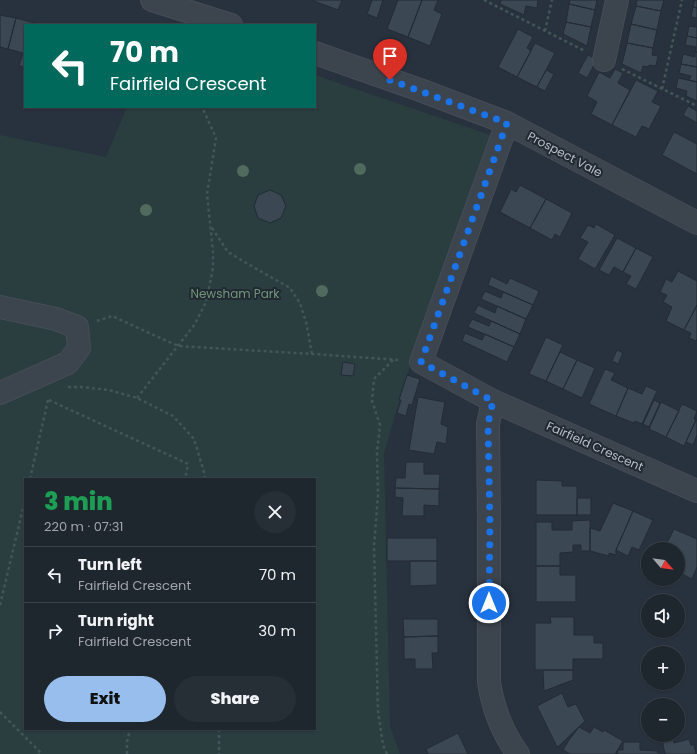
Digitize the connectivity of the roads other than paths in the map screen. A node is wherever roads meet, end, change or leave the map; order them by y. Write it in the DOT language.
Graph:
graph roads {
  1 [pos="152,0"];
  2 [pos="617,0"];
  3 [pos="228,24"];
  4 [pos="316,53"];
  5 [pos="604,60"];
  6 [pos="507,123"];
  7 [pos="697,223"];
  8 [pos="0,307"];
  9 [pos="0,393"];
  10 [pos="493,401"];
  11 [pos="697,491"];
  12 [pos="518,754"];
  1 -- 3 [label="street"];
  2 -- 5 [label="street"];
  4 -- 6 [label="street, Prospect Vale"];
  6 -- 7 [label="street, Prospect Vale"];
  6 -- 10 [label="street, Fairfield Crescent"];
  8 -- 9 [label="street"];
  10 -- 11 [label="street, Fairfield Crescent"];
  10 -- 12 [label="street"];
}
